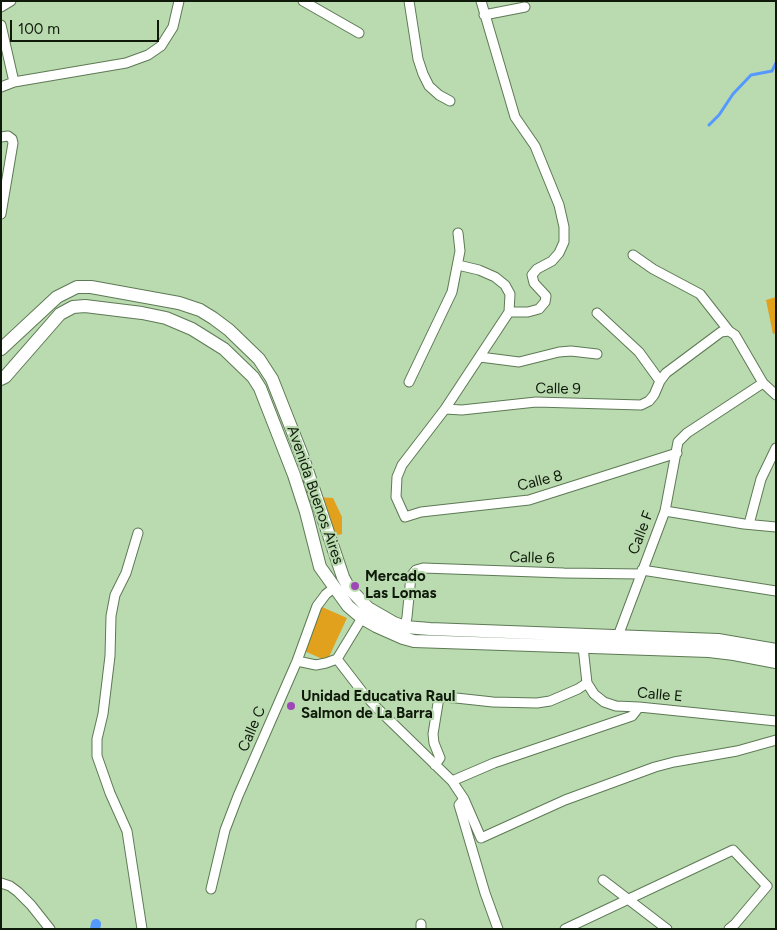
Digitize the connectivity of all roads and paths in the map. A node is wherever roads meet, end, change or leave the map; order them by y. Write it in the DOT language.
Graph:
graph roads {
  1 [pos="11,1"];
  2 [pos="179,1"];
  3 [pos="302,1"];
  4 [pos="409,1"];
  5 [pos="481,1"];
  6 [pos="1,7"];
  7 [pos="526,7"];
  8 [pos="484,15"];
  9 [pos="1,25"];
  10 [pos="359,33"];
  11 [pos="14,82"];
  12 [pos="1,87"];
  13 [pos="450,101"];
  14 [pos="1,137"];
  15 [pos="1,214"];
  16 [pos="458,233"];
  17 [pos="633,255"];
  18 [pos="458,265"];
  19 [pos="509,312"];
  20 [pos="597,313"];
  21 [pos="729,331"];
  22 [pos="2,345"];
  23 [pos="597,354"];
  24 [pos="480,357"];
  25 [pos="1,367"];
  26 [pos="1,378"];
  27 [pos="660,381"];
  28 [pos="409,382"];
  29 [pos="763,383"];
  30 [pos="776,395"];
  31 [pos="445,409"];
  32 [pos="776,448"];
  33 [pos="677,454"];
  34 [pos="664,511"];
  35 [pos="749,524"];
  36 [pos="776,527"];
  37 [pos="138,533"];
  38 [pos="641,572"];
  39 [pos="334,588"];
  40 [pos="776,591"];
  41 [pos="353,602"];
  42 [pos="362,618"];
  43 [pos="404,633"];
  44 [pos="618,636"];
  45 [pos="602,641"];
  46 [pos="583,647"];
  47 [pos="775,651"];
  48 [pos="337,658"];
  49 [pos="297,661"];
  50 [pos="587,683"];
  51 [pos="639,707"];
  52 [pos="776,721"];
  53 [pos="776,740"];
  54 [pos="435,765"];
  55 [pos="452,781"];
  56 [pos="464,799"];
  57 [pos="603,880"];
  58 [pos="1,883"];
  59 [pos="210,889"];
  60 [pos="628,898"];
  61 [pos="50,929"];
  62 [pos="142,929"];
  63 [pos="498,929"];
  64 [pos="565,929"];
  65 [pos="667,929"];
  66 [pos="729,929"];
  1 -- 6 [label="street"];
  2 -- 11 [label="street"];
  3 -- 10 [label="street"];
  4 -- 13 [label="street"];
  5 -- 8 [label="street"];
  7 -- 8 [label="street"];
  8 -- 19 [label="street"];
  9 -- 11 [label="street"];
  11 -- 12 [label="street"];
  14 -- 15 [label="street"];
  16 -- 18 [label="street"];
  17 -- 21 [label="street"];
  18 -- 19 [label="street"];
  18 -- 28 [label="street"];
  19 -- 24 [label="street"];
  20 -- 27 [label="street"];
  21 -- 27 [label="street, Calle 9"];
  21 -- 29 [label="street"];
  22 -- 41 [label="main road, Avenida Buenos Aires"];
  23 -- 24 [label="street"];
  24 -- 31 [label="street"];
  25 -- 26 [label="main road"];
  26 -- 39 [label="main road, Avenida Buenos Aires"];
  27 -- 31 [label="street, Calle 9"];
  29 -- 30 [label="street"];
  29 -- 33 [label="street, Calle F"];
  31 -- 33 [label="street, Calle 8"];
  32 -- 35 [label="street"];
  33 -- 34 [label="street, Calle F"];
  34 -- 35 [label="street"];
  34 -- 38 [label="street, Calle F"];
  35 -- 36 [label="street"];
  37 -- 62 [label="street"];
  38 -- 40 [label="street, Calle 6"];
  38 -- 43 [label="street, Calle 6"];
  38 -- 44 [label="street, Calle F"];
  39 -- 41 [label="main road, Avenida Buenos Aires"];
  39 -- 49 [label="street, Calle C"];
  41 -- 42 [label="main road, Avenida Buenos Aires"];
  41 -- 43 [label="main road, Avenida Buenos Aires"];
  42 -- 43 [label="main road, Avenida Buenos Aires"];
  42 -- 48 [label="street"];
  43 -- 45 [label="main road, Avenida Buenos Aires"];
  43 -- 46 [label="main road, Avenida Buenos Aires"];
  44 -- 45 [label="main road, Avenida Buenos Aires"];
  44 -- 47 [label="main road, Avenida Buenos Aires"];
  45 -- 46 [label="main road, Avenida Buenos Aires"];
  45 -- 47 [label="main road, Avenida Buenos Aires"];
  46 -- 50 [label="street"];
  48 -- 49 [label="street"];
  48 -- 54 [label="street"];
  49 -- 59 [label="street, Calle C"];
  50 -- 51 [label="street, Calle E"];
  50 -- 54 [label="street"];
  51 -- 52 [label="street, Calle E"];
  51 -- 55 [label="street"];
  53 -- 56 [label="street"];
  54 -- 55 [label="street"];
  55 -- 56 [label="street"];
  56 -- 63 [label="street"];
  57 -- 60 [label="street"];
  58 -- 61 [label="street"];
  60 -- 64 [label="street"];
  60 -- 65 [label="street"];
  60 -- 66 [label="street"];
}
